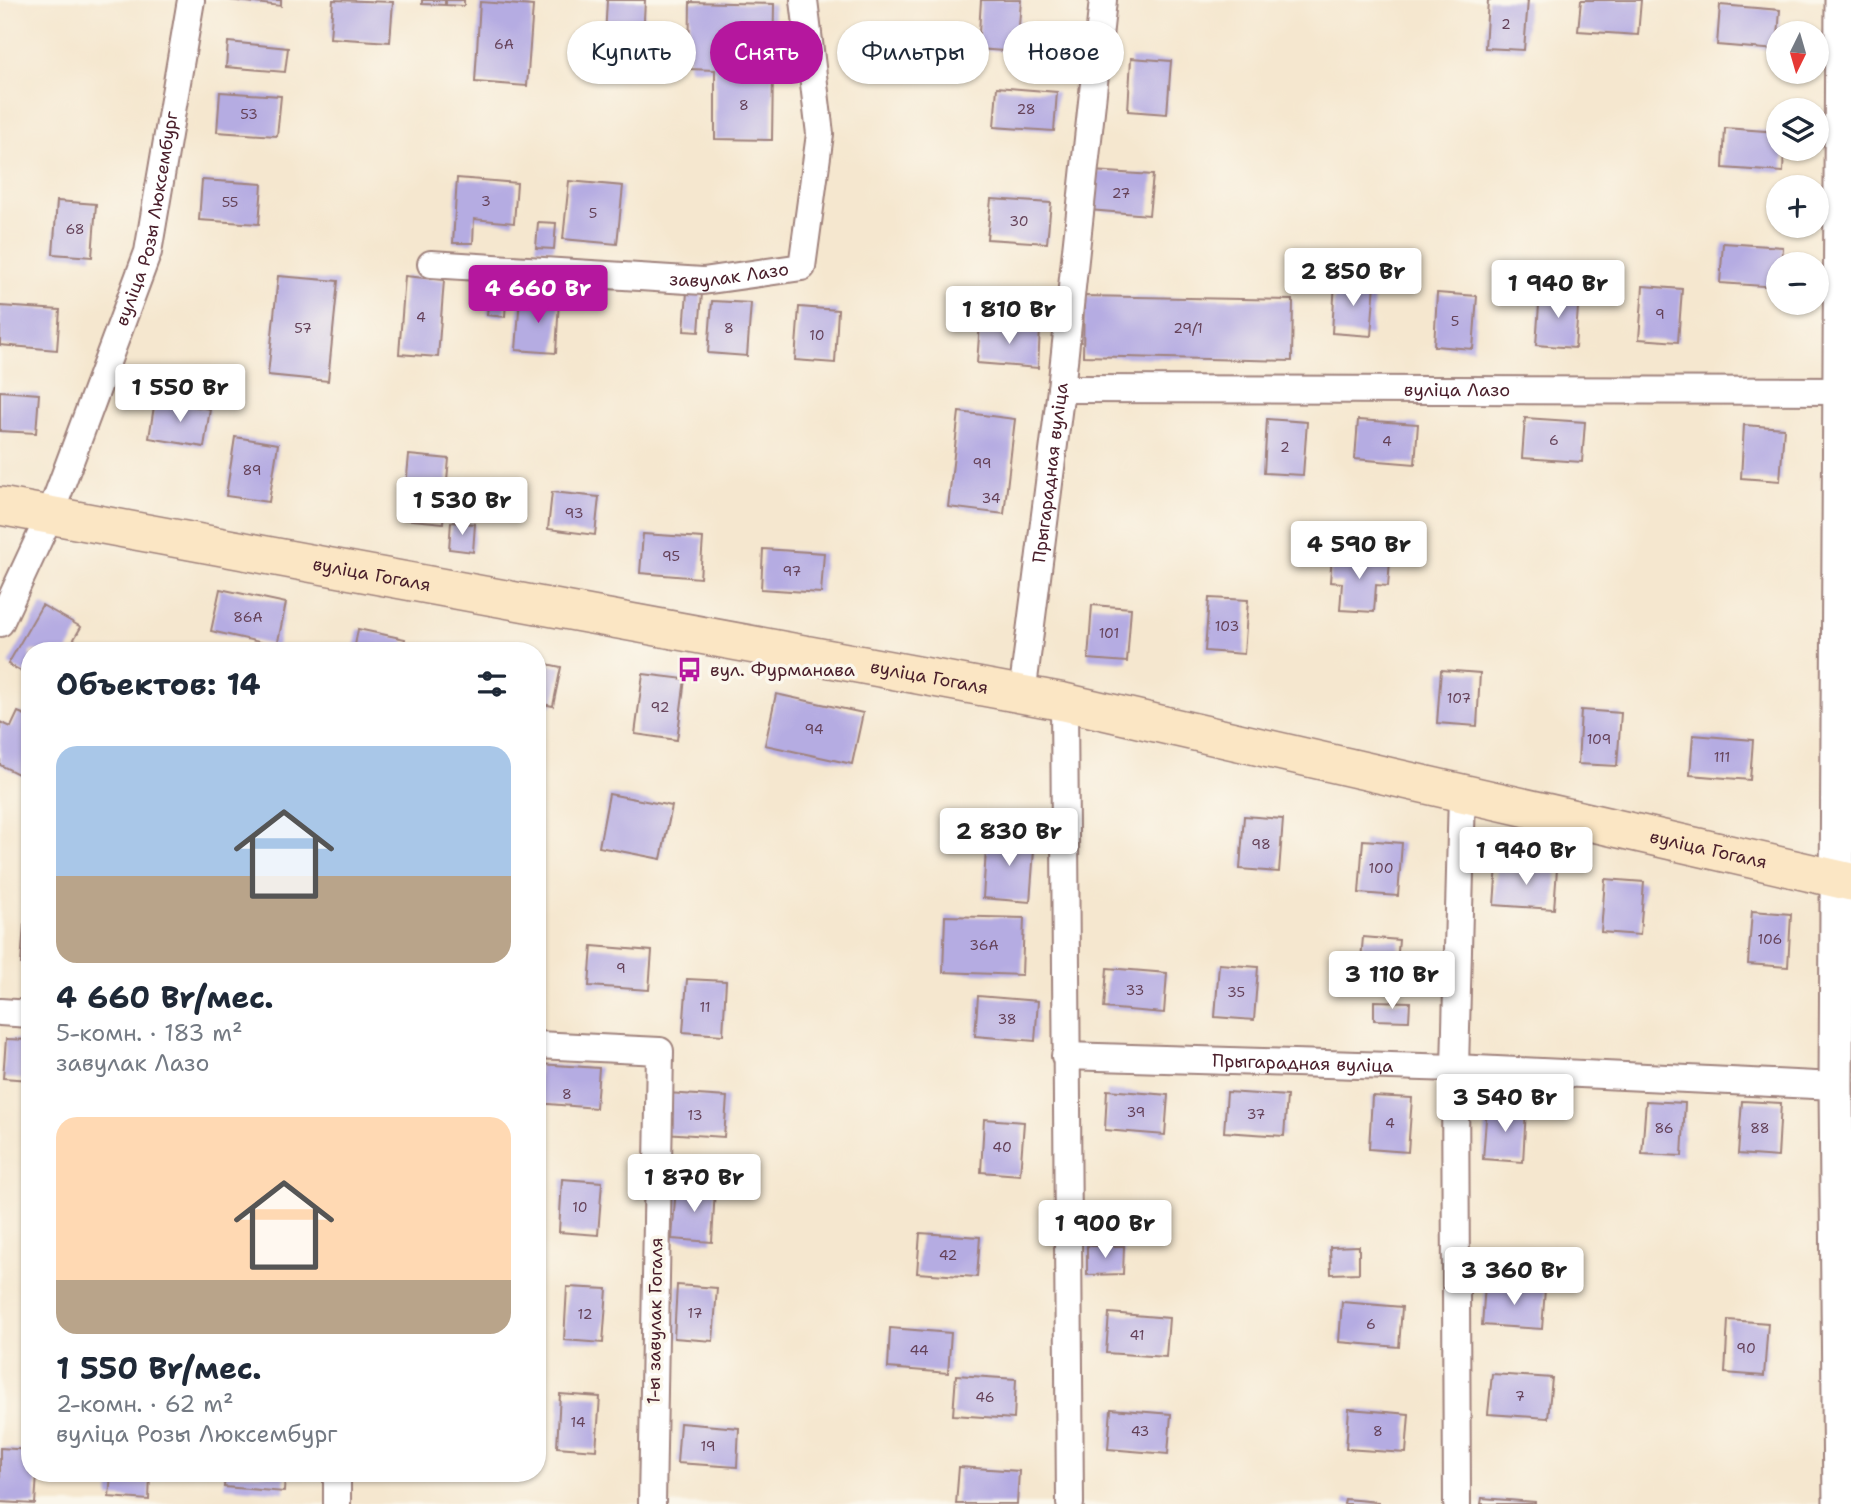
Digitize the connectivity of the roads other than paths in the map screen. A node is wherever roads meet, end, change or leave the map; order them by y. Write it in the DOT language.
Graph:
graph roads {
  1 [pos="191,0"];
  2 [pos="804,0"];
  3 [pos="1103,0"];
  4 [pos="1842,0"];
  5 [pos="431,264"];
  6 [pos="1060,389"];
  7 [pos="1846,391"];
  8 [pos="0,506"];
  9 [pos="50,515"];
  10 [pos="0,623"];
  11 [pos="1022,695"];
  12 [pos="1064,702"];
  13 [pos="1462,793"];
  14 [pos="1844,881"];
  15 [pos="0,1012"];
  16 [pos="21,1013"];
  17 [pos="546,1045"];
  18 [pos="1065,1056"];
  19 [pos="1455,1068"];
  20 [pos="1836,1086"];
  21 [pos="337,1482"];
  22 [pos="337,1504"];
  23 [pos="652,1504"];
  24 [pos="1070,1504"];
  25 [pos="1457,1504"];
  26 [pos="1840,1504"];
  1 -- 9 [label="street, вуліца Розы Люксембург"];
  2 -- 5 [label="street, завулак Лазо"];
  3 -- 6 [label="street, Прыгарадная вуліца"];
  4 -- 7 [label="street"];
  6 -- 7 [label="street, вуліца Лазо"];
  6 -- 11 [label="street, Прыгарадная вуліца"];
  7 -- 14 [label="street"];
  8 -- 9 [label="main road, вуліца Гогаля"];
  9 -- 10 [label="street, вуліца Розы Люксембург"];
  9 -- 11 [label="main road, вуліца Гогаля"];
  11 -- 12 [label="main road, вуліца Гогаля"];
  12 -- 13 [label="main road, вуліца Гогаля"];
  12 -- 18 [label="street"];
  13 -- 14 [label="main road, вуліца Гогаля"];
  13 -- 19 [label="street"];
  14 -- 20 [label="street"];
  15 -- 16 [label="street"];
  17 -- 23 [label="street, 1-ы завулак Гогаля"];
  18 -- 19 [label="street, Прыгарадная вуліца"];
  18 -- 24 [label="street"];
  19 -- 20 [label="street, Прыгарадная вуліца"];
  19 -- 25 [label="street"];
  20 -- 26 [label="street"];
  21 -- 22 [label="street"];
}
